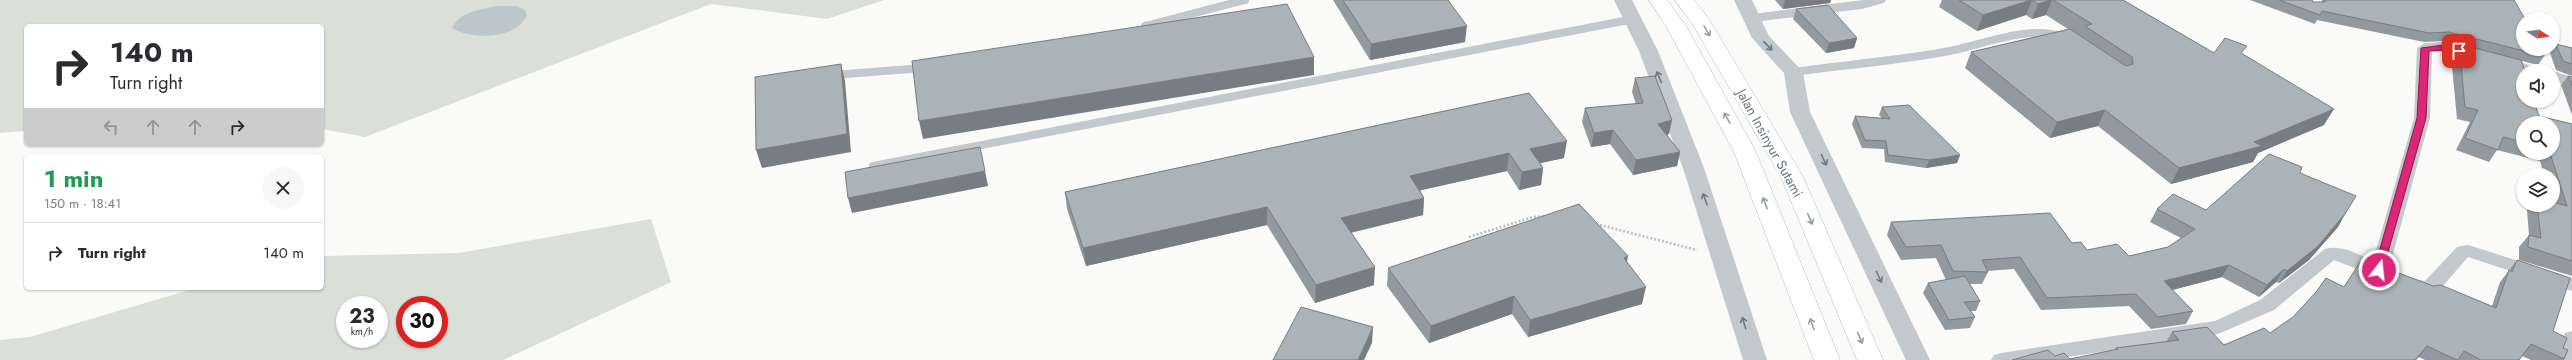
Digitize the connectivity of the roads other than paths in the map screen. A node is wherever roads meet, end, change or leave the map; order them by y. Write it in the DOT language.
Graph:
graph roads {
  1 [pos="1244,0"];
  2 [pos="1623,0"];
  3 [pos="1658,0"];
  4 [pos="1684,0"];
  5 [pos="1743,0"];
  6 [pos="1879,0"];
  7 [pos="1754,18"];
  8 [pos="1635,19"];
  9 [pos="1137,28"];
  10 [pos="2073,44"];
  11 [pos="2516,66"];
  12 [pos="928,67"];
  13 [pos="1793,72"];
  14 [pos="822,76"];
  15 [pos="2560,78"];
  16 [pos="2572,82"];
  17 [pos="873,166"];
  18 [pos="2379,270"];
  19 [pos="2572,285"];
  20 [pos="2572,338"];
  21 [pos="1755,360"];
  22 [pos="1826,360"];
  23 [pos="1870,360"];
  24 [pos="1918,360"];
  25 [pos="2001,360"];
  26 [pos="2565,360"];
  1 -- 9 [label="lane"];
  2 -- 8 [label="street"];
  22 -- 3 [label="highway, Jalan Insinyur Sutami, one-way"];
  4 -- 23 [label="highway, Jalan Insinyur Sutami, one-way"];
  5 -- 7 [label="street"];
  6 -- 7 [label="street"];
  7 -- 13 [label="street, one-way"];
  8 -- 17 [label="lane"];
  21 -- 8 [label="street, one-way"];
  10 -- 13 [label="lane"];
  11 -- 18 [label="street"];
  12 -- 14 [label="lane"];
  13 -- 24 [label="street, one-way"];
  15 -- 16 [label="street"];
  18 -- 19 [label="street"];
  18 -- 25 [label="street"];
  20 -- 26 [label="street"];
}
